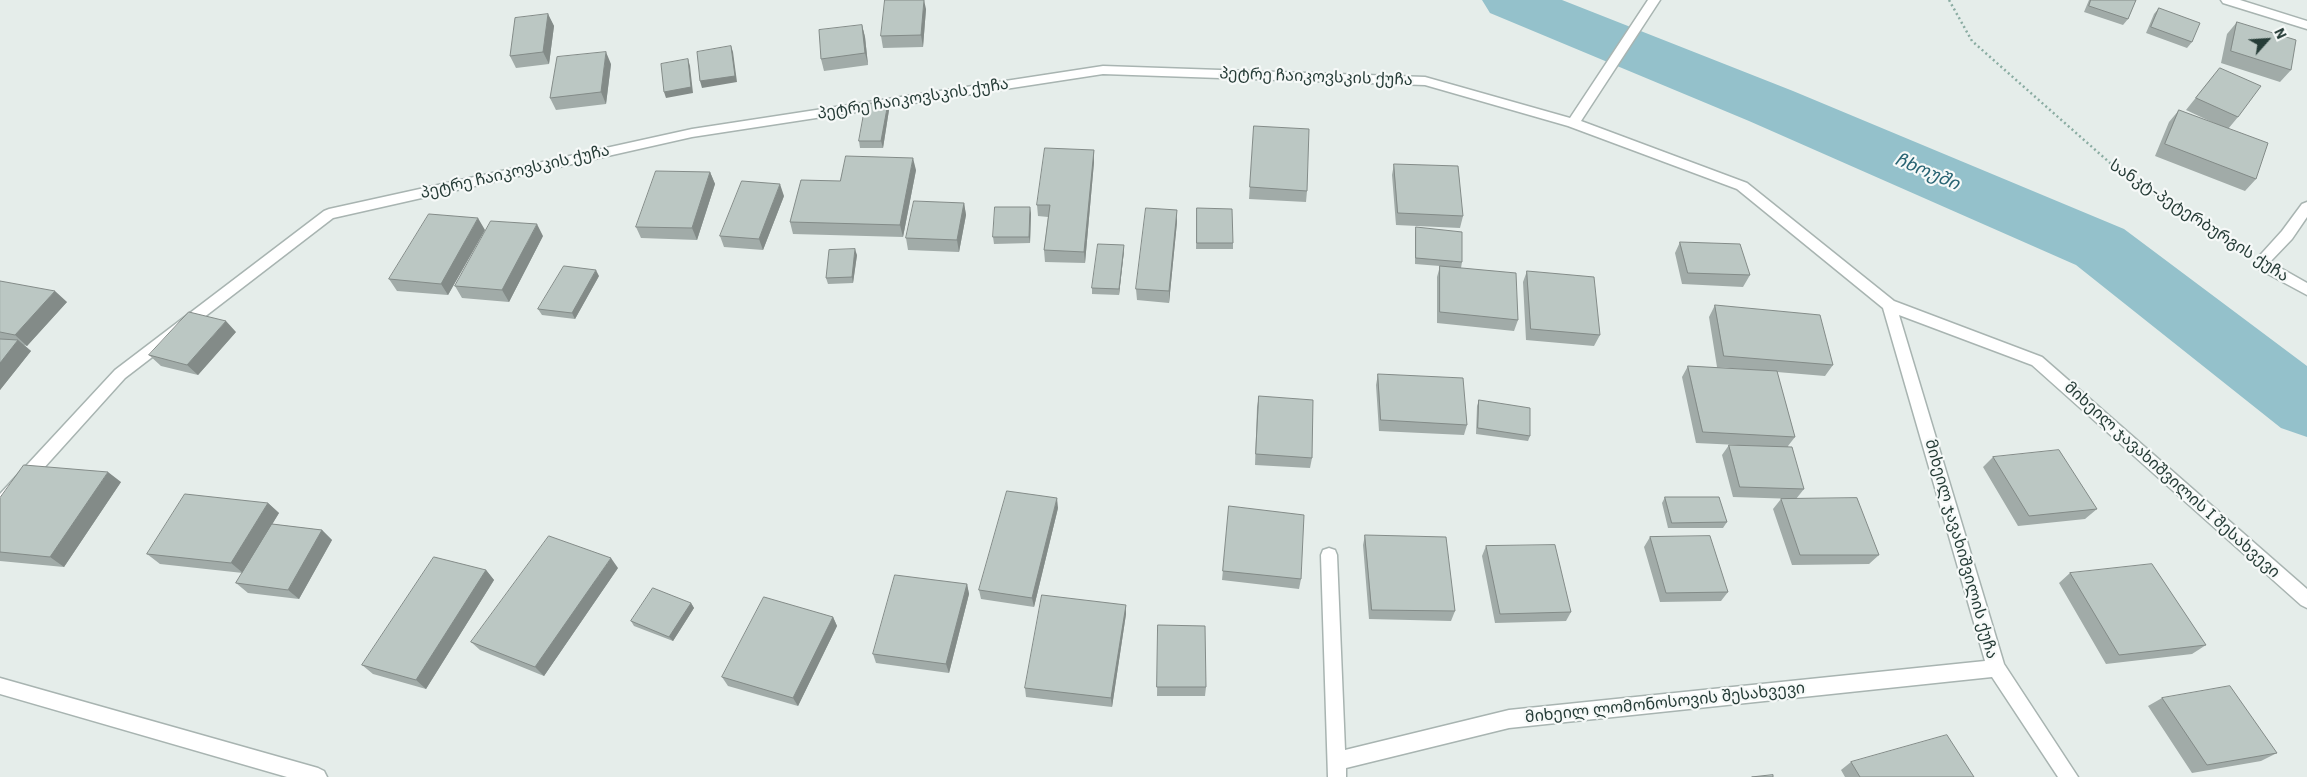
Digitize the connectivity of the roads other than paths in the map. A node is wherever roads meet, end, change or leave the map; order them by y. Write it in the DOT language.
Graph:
graph roads {
  1 [pos="1654,0"];
  2 [pos="2226,0"];
  3 [pos="2307,25"];
  4 [pos="1573,124"];
  5 [pos="2307,207"];
  6 [pos="2307,290"];
  7 [pos="1888,305"];
  8 [pos="2037,361"];
  9 [pos="0,506"];
  10 [pos="1328,556"];
  11 [pos="2307,600"];
  12 [pos="1996,668"];
  13 [pos="0,686"];
  14 [pos="1337,769"];
  15 [pos="318,777"];
  16 [pos="2069,777"];
  1 -- 4 [label="street"];
  2 -- 3 [label="street"];
  4 -- 7 [label="street, პეტრე ჩაიკოვსკის ქუჩა"];
  4 -- 9 [label="street, პეტრე ჩაიკოვსკის ქუჩა"];
  5 -- 6 [label="street, სანკტ-პეტერბურგის ქუჩა"];
  7 -- 8 [label="street, პეტრე ჩაიკოვსკის ქუჩა"];
  7 -- 12 [label="street, მიხეილ ჯავახიშვილის ქუჩა"];
  8 -- 11 [label="street, მიხეილ ჯავახიშვილის I შესახვევი"];
  10 -- 14 [label="street"];
  12 -- 14 [label="street, მიხეილ ლომონოსოვის შესახვევი"];
  12 -- 16 [label="street, მიხეილ ჯავახიშვილის ქუჩა"];
  13 -- 15 [label="street"];
}
